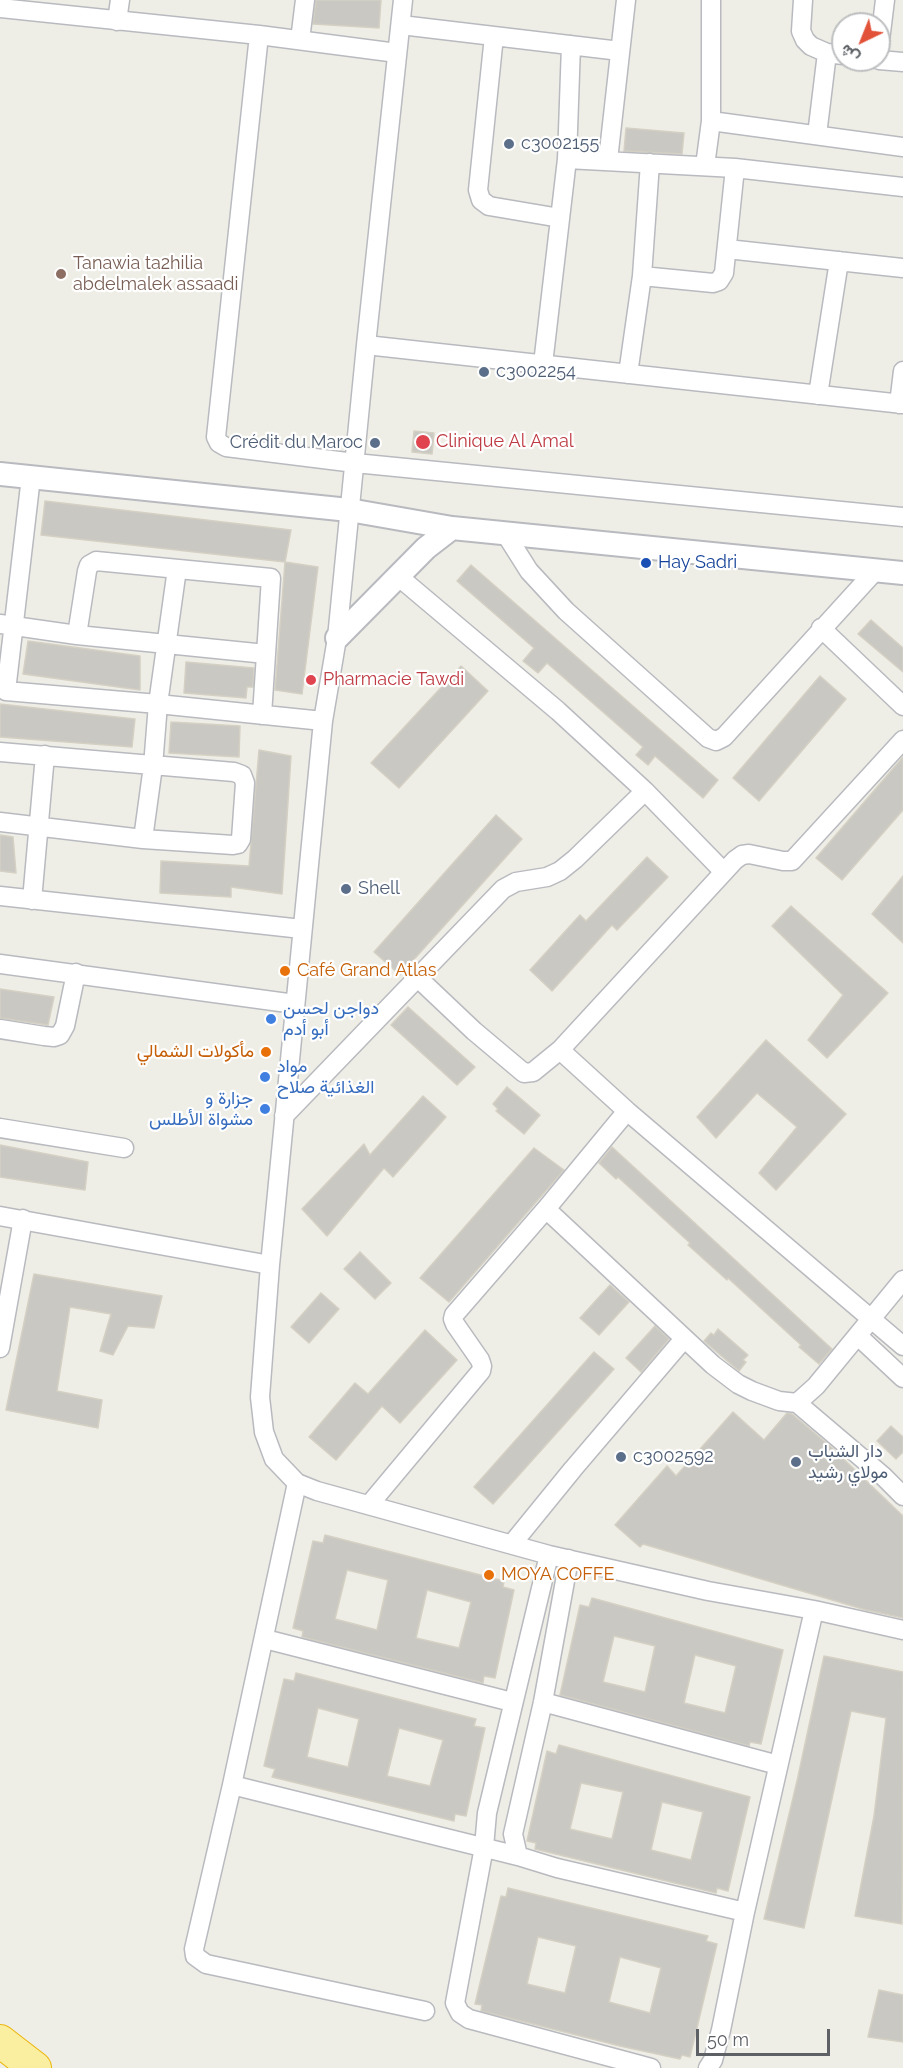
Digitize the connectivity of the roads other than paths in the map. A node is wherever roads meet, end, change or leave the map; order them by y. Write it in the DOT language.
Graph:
graph roads {
  1 [pos="120,0"];
  2 [pos="305,0"];
  3 [pos="403,0"];
  4 [pos="626,0"];
  5 [pos="803,0"];
  6 [pos="705,1"];
  7 [pos="30,6"];
  8 [pos="0,8"];
  9 [pos="117,21"];
  10 [pos="400,25"];
  11 [pos="259,35"];
  12 [pos="494,36"];
  13 [pos="300,40"];
  14 [pos="571,45"];
  15 [pos="620,51"];
  16 [pos="397,53"];
  17 [pos="831,53"];
  18 [pos="831,72"];
  19 [pos="711,121"];
  20 [pos="817,135"];
  21 [pos="903,147"];
  22 [pos="567,159"];
  23 [pos="608,160"];
  24 [pos="650,163"];
  25 [pos="705,166"];
  26 [pos="735,168"];
  27 [pos="903,188"];
  28 [pos="560,218"];
  29 [pos="727,249"];
  30 [pos="839,261"];
  31 [pos="903,268"];
  32 [pos="642,276"];
  33 [pos="366,345"];
  34 [pos="543,364"];
  35 [pos="903,371"];
  36 [pos="628,374"];
  37 [pos="818,395"];
  38 [pos="901,404"];
  39 [pos="355,463"];
  40 [pos="0,474"];
  41 [pos="32,477"];
  42 [pos="349,510"];
  43 [pos="903,518"];
  44 [pos="452,528"];
  45 [pos="505,533"];
  46 [pos="177,569"];
  47 [pos="874,571"];
  48 [pos="903,573"];
  49 [pos="399,577"];
  50 [pos="8,625"];
  51 [pos="821,628"];
  52 [pos="78,635"];
  53 [pos="337,638"];
  54 [pos="167,644"];
  55 [pos="266,654"];
  56 [pos="3,691"];
  57 [pos="158,704"];
  58 [pos="903,706"];
  59 [pos="262,715"];
  60 [pos="323,722"];
  61 [pos="903,740"];
  62 [pos="0,752"];
  63 [pos="45,755"];
  64 [pos="153,766"];
  65 [pos="645,791"];
  66 [pos="0,822"];
  67 [pos="38,826"];
  68 [pos="143,839"];
  69 [pos="723,871"];
  70 [pos="0,896"];
  71 [pos="32,900"];
  72 [pos="302,929"];
  73 [pos="0,964"];
  74 [pos="76,973"];
  75 [pos="418,978"];
  76 [pos="295,1004"];
  77 [pos="0,1029"];
  78 [pos="560,1050"];
  79 [pos="627,1112"];
  80 [pos="284,1116"];
  81 [pos="0,1128"];
  82 [pos="124,1148"];
  83 [pos="546,1209"];
  84 [pos="0,1216"];
  85 [pos="23,1219"];
  86 [pos="270,1264"];
  87 [pos="903,1280"];
  88 [pos="872,1319"];
  89 [pos="858,1336"];
  90 [pos="683,1340"];
  91 [pos="903,1346"];
  92 [pos="0,1348"];
  93 [pos="903,1378"];
  94 [pos="797,1403"];
  95 [pos="297,1483"];
  96 [pos="903,1496"];
  97 [pos="369,1505"];
  98 [pos="513,1544"];
  99 [pos="549,1555"];
  100 [pos="569,1559"];
  101 [pos="814,1610"];
  102 [pos="903,1630"];
  103 [pos="265,1639"];
  104 [pos="512,1702"];
  105 [pos="543,1702"];
  106 [pos="778,1765"];
  107 [pos="232,1785"];
  108 [pos="484,1847"];
  109 [pos="518,1856"];
  110 [pos="745,1912"];
  111 [pos="425,2011"];
  112 [pos="0,2041"];
  113 [pos="35,2068"];
  114 [pos="651,2068"];
  115 [pos="708,2068"];
  1 -- 9 [label="street"];
  2 -- 13 [label="street"];
  3 -- 10 [label="street"];
  4 -- 15 [label="street"];
  5 -- 17 [label="street"];
  6 -- 19 [label="street"];
  7 -- 8 [label="street"];
  7 -- 9 [label="street"];
  9 -- 11 [label="street"];
  10 -- 12 [label="street"];
  10 -- 16 [label="street"];
  11 -- 13 [label="street"];
  11 -- 39 [label="street"];
  12 -- 14 [label="street"];
  12 -- 28 [label="street"];
  13 -- 16 [label="street"];
  14 -- 15 [label="street"];
  14 -- 22 [label="street"];
  15 -- 23 [label="street"];
  16 -- 33 [label="street"];
  18 -- 20 [label="street"];
  19 -- 20 [label="street"];
  19 -- 25 [label="street"];
  20 -- 21 [label="street"];
  22 -- 23 [label="street"];
  22 -- 28 [label="street"];
  23 -- 24 [label="street"];
  24 -- 25 [label="street"];
  24 -- 32 [label="street"];
  25 -- 26 [label="street"];
  26 -- 27 [label="street"];
  26 -- 29 [label="street"];
  28 -- 34 [label="street"];
  29 -- 30 [label="street"];
  29 -- 32 [label="street"];
  30 -- 31 [label="street"];
  30 -- 37 [label="street"];
  32 -- 36 [label="street"];
  33 -- 34 [label="street"];
  33 -- 39 [label="street"];
  34 -- 36 [label="street"];
  35 -- 38 [label="street"];
  36 -- 37 [label="street"];
  37 -- 38 [label="street"];
  39 -- 42 [label="street"];
  39 -- 43 [label="street"];
  40 -- 41 [label="street"];
  41 -- 42 [label="street"];
  41 -- 50 [label="street"];
  42 -- 44 [label="street"];
  42 -- 53 [label="street"];
  44 -- 45 [label="street"];
  44 -- 49 [label="street"];
  45 -- 47 [label="street"];
  45 -- 51 [label="street"];
  46 -- 52 [label="street"];
  46 -- 54 [label="street"];
  46 -- 55 [label="street"];
  47 -- 48 [label="street"];
  47 -- 51 [label="street"];
  49 -- 53 [label="street"];
  49 -- 65 [label="street"];
  50 -- 52 [label="street"];
  50 -- 56 [label="street"];
  51 -- 58 [label="street"];
  52 -- 54 [label="street"];
  53 -- 60 [label="street"];
  54 -- 55 [label="street"];
  54 -- 57 [label="street"];
  55 -- 59 [label="street"];
  56 -- 57 [label="street"];
  57 -- 59 [label="street"];
  57 -- 64 [label="street"];
  59 -- 60 [label="street"];
  60 -- 72 [label="street"];
  61 -- 69 [label="street"];
  62 -- 63 [label="street"];
  63 -- 64 [label="street"];
  63 -- 67 [label="street"];
  64 -- 68 [label="street"];
  64 -- 68 [label="street"];
  65 -- 69 [label="street"];
  65 -- 75 [label="street"];
  66 -- 67 [label="street"];
  67 -- 68 [label="street"];
  67 -- 71 [label="street"];
  69 -- 78 [label="street"];
  70 -- 71 [label="street"];
  71 -- 72 [label="street"];
  72 -- 76 [label="street"];
  73 -- 74 [label="street"];
  74 -- 76 [label="street"];
  74 -- 77 [label="street"];
  75 -- 78 [label="street"];
  75 -- 80 [label="street"];
  76 -- 80 [label="street"];
  78 -- 79 [label="street"];
  79 -- 83 [label="street"];
  79 -- 88 [label="street"];
  80 -- 86 [label="street"];
  81 -- 82 [label="street"];
  83 -- 90 [label="street"];
  83 -- 97 [label="street"];
  84 -- 85 [label="street"];
  85 -- 86 [label="street"];
  85 -- 92 [label="street"];
  86 -- 95 [label="street"];
  87 -- 88 [label="street"];
  88 -- 89 [label="street"];
  88 -- 91 [label="street"];
  89 -- 93 [label="street"];
  89 -- 94 [label="street"];
  90 -- 94 [label="street"];
  90 -- 98 [label="street"];
  94 -- 96 [label="street"];
  95 -- 97 [label="street"];
  95 -- 103 [label="street"];
  97 -- 98 [label="street"];
  98 -- 99 [label="street"];
  99 -- 100 [label="street"];
  99 -- 104 [label="street"];
  100 -- 101 [label="street"];
  100 -- 105 [label="street"];
  101 -- 102 [label="street"];
  101 -- 106 [label="street"];
  103 -- 104 [label="street"];
  103 -- 107 [label="street"];
  104 -- 108 [label="street"];
  105 -- 106 [label="street"];
  105 -- 109 [label="street"];
  106 -- 110 [label="street"];
  107 -- 108 [label="street"];
  107 -- 111 [label="street"];
  108 -- 109 [label="street"];
  108 -- 114 [label="street"];
  109 -- 110 [label="street"];
  110 -- 115 [label="street"];
  112 -- 113 [label="highway"];
}
